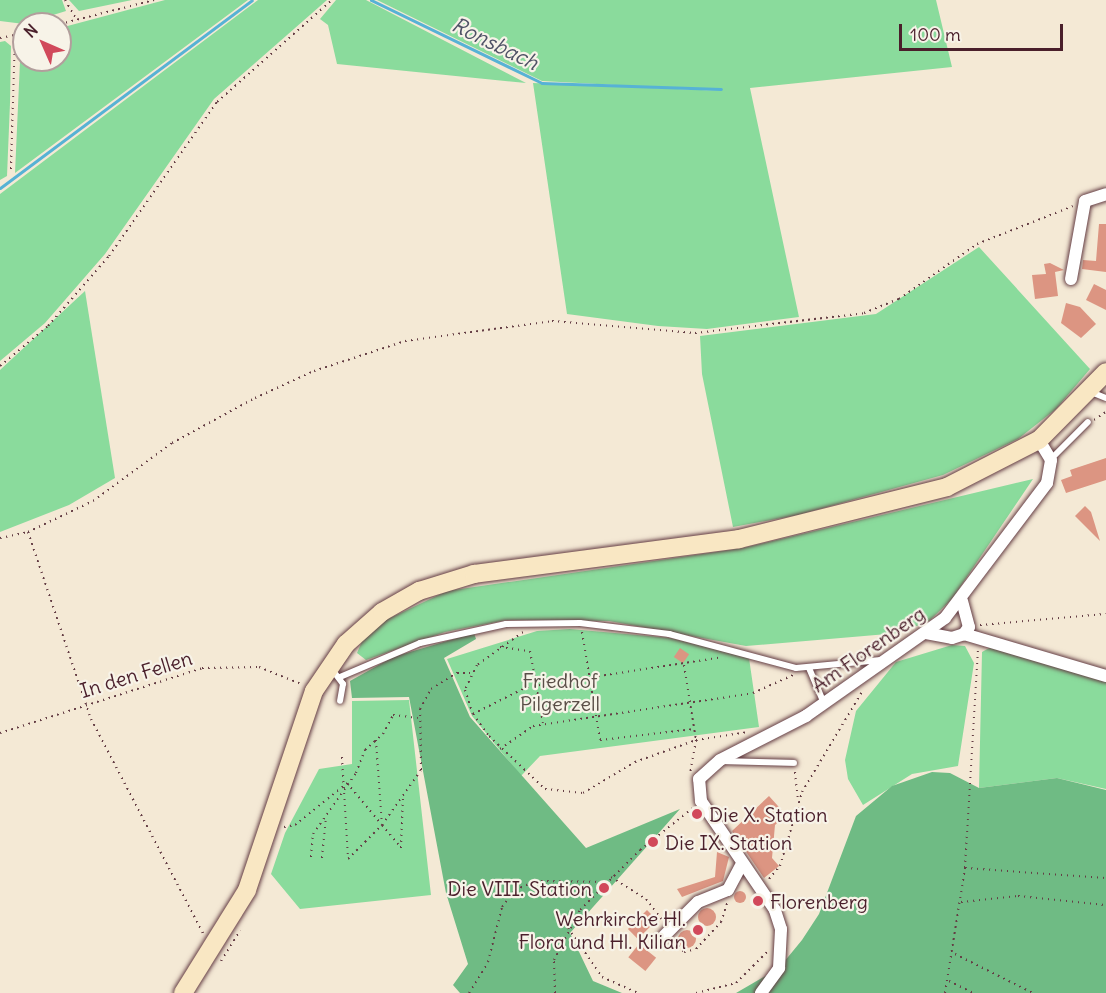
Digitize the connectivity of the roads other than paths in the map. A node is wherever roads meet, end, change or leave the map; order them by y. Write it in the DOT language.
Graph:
graph roads {
  1 [pos="1106,194"];
  2 [pos="1071,279"];
  3 [pos="1106,372"];
  4 [pos="1098,395"];
  5 [pos="1088,422"];
  6 [pos="1039,440"];
  7 [pos="1051,460"];
  8 [pos="962,601"];
  9 [pos="966,630"];
  10 [pos="926,633"];
  11 [pos="881,660"];
  12 [pos="809,668"];
  13 [pos="334,672"];
  14 [pos="1106,676"];
  15 [pos="340,701"];
  16 [pos="824,703"];
  17 [pos="720,760"];
  18 [pos="794,763"];
  19 [pos="741,866"];
  20 [pos="667,933"];
  21 [pos="183,993"];
  22 [pos="761,993"];
  1 -- 2 [label="street"];
  3 -- 4 [label="street"];
  4 -- 6 [label="street"];
  5 -- 7 [label="lane"];
  6 -- 7 [label="street"];
  6 -- 13 [label="street"];
  7 -- 8 [label="street, Am Florenberg"];
  8 -- 9 [label="street"];
  8 -- 10 [label="street, Am Florenberg"];
  9 -- 10 [label="street"];
  9 -- 14 [label="street"];
  10 -- 11 [label="street, Am Florenberg"];
  11 -- 12 [label="lane"];
  11 -- 16 [label="street, Am Florenberg"];
  12 -- 13 [label="lane"];
  12 -- 16 [label="lane"];
  13 -- 15 [label="lane"];
  13 -- 21 [label="street"];
  16 -- 17 [label="street, Am Florenberg"];
  17 -- 18 [label="lane"];
  17 -- 19 [label="street, Am Florenberg"];
  19 -- 20 [label="street"];
  19 -- 22 [label="street"];
}
